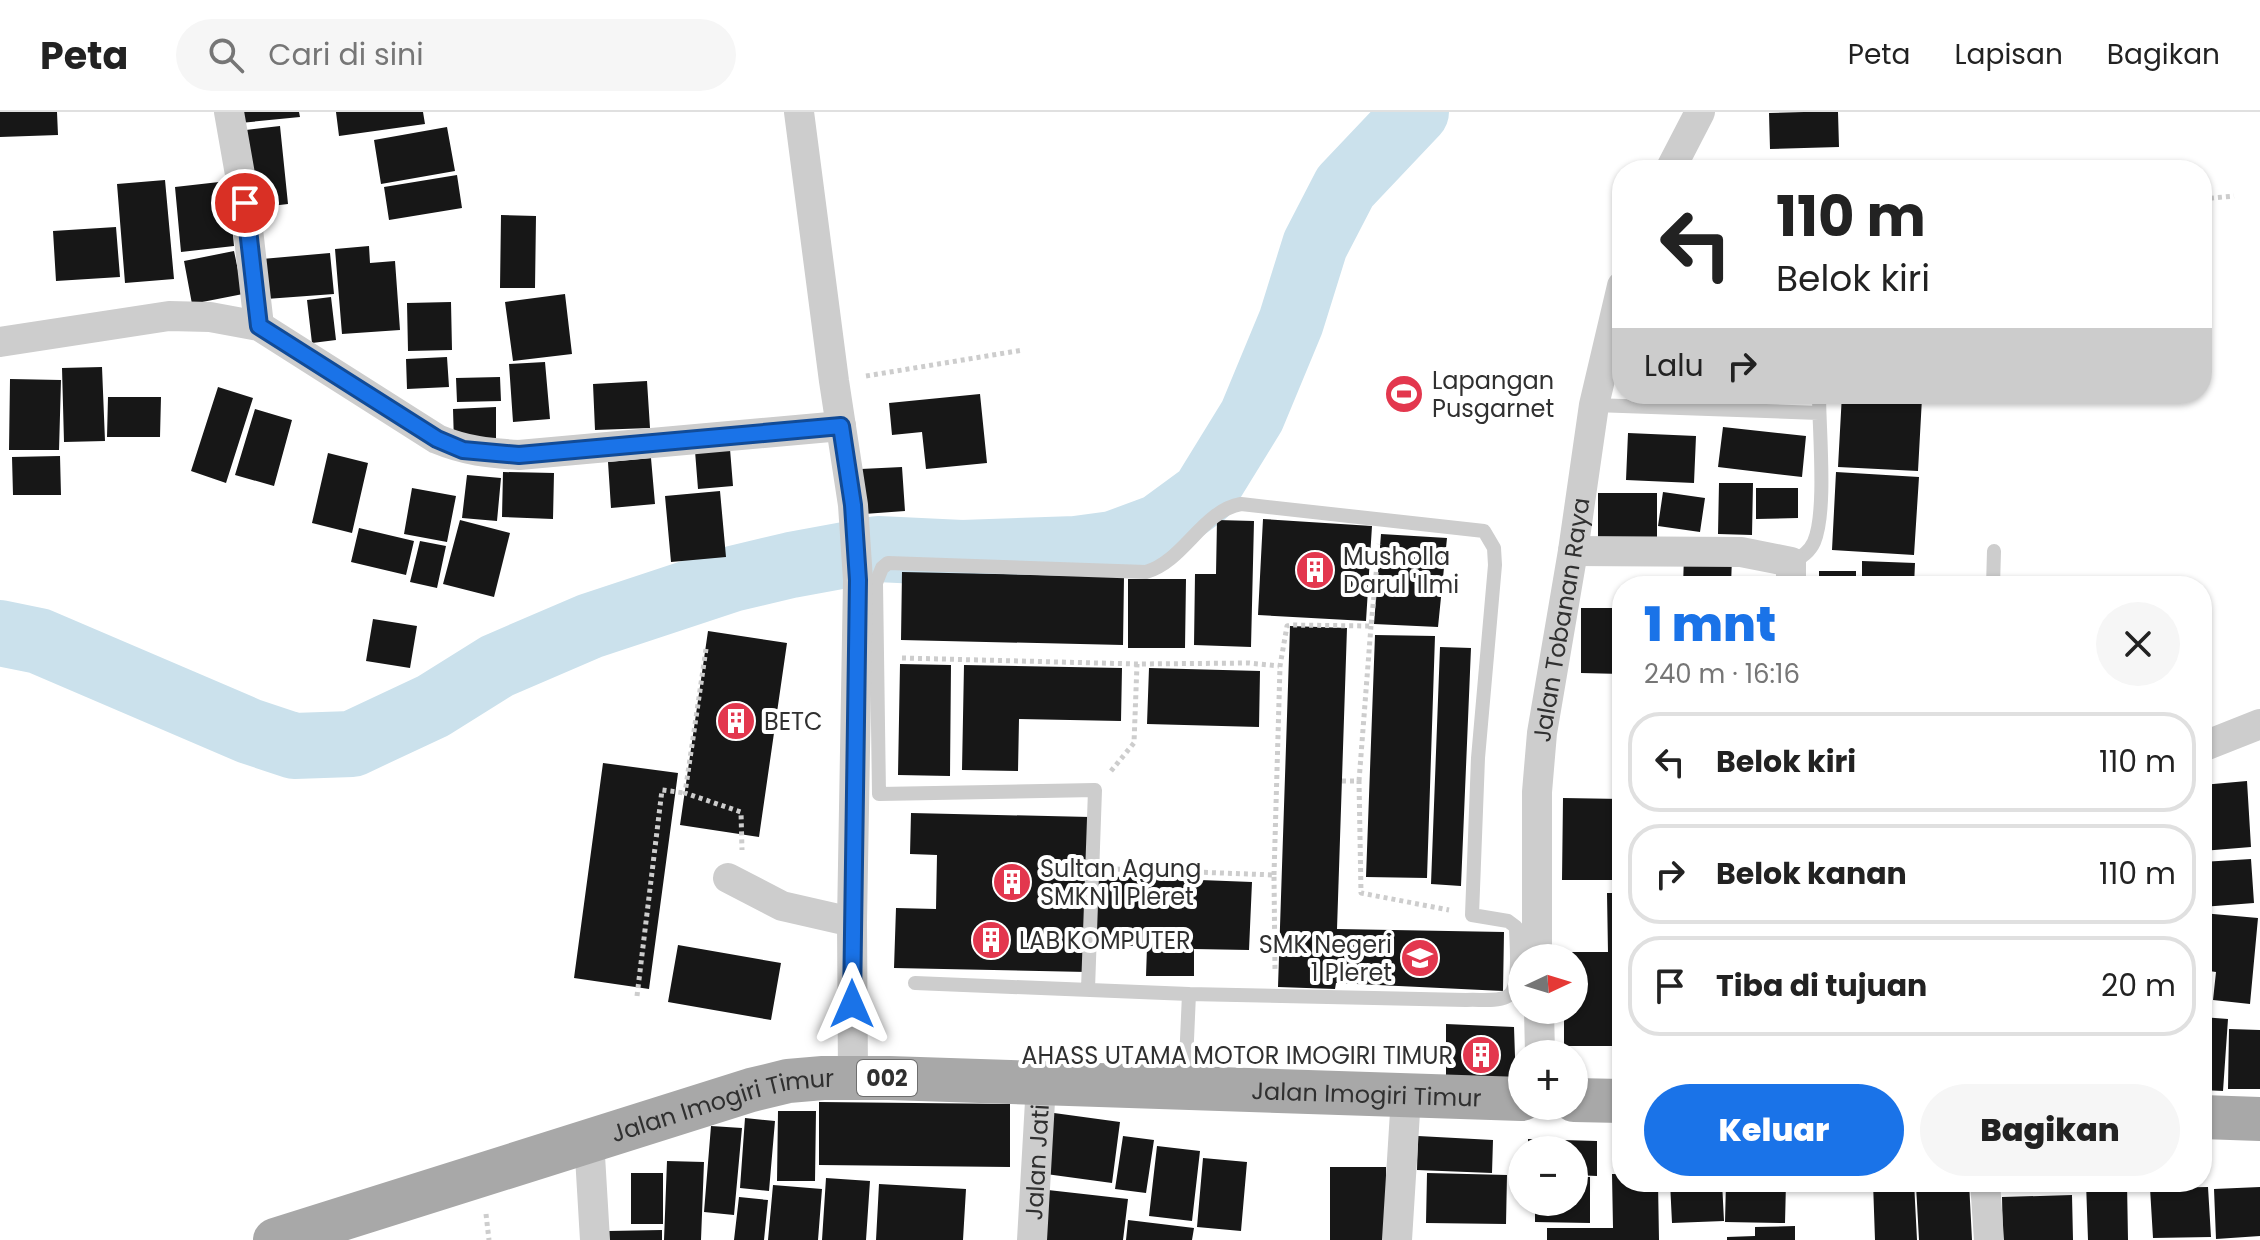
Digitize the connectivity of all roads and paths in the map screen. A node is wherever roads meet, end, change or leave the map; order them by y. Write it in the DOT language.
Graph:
graph roads {
  1 [pos="229,112"];
  2 [pos="799,112"];
  3 [pos="1700,112"];
  4 [pos="1675,160"];
  5 [pos="2234,196"];
  6 [pos="2212,198"];
  7 [pos="259,326"];
  8 [pos="1612,328"];
  9 [pos="0,342"];
  10 [pos="1023,350"];
  11 [pos="834,381"];
  12 [pos="1819,404"];
  13 [pos="1594,405"];
  14 [pos="1819,413"];
  15 [pos="841,426"];
  16 [pos="1382,521"];
  17 [pos="1573,551"];
  18 [pos="1994,551"];
  19 [pos="1791,574"];
  20 [pos="1993,576"];
  21 [pos="1371,626"];
  22 [pos="706,649"];
  23 [pos="877,657"];
  24 [pos="1137,664"];
  25 [pos="1280,666"];
  26 [pos="2260,724"];
  27 [pos="2212,743"];
  28 [pos="1342,781"];
  29 [pos="1359,781"];
  30 [pos="1095,790"];
  31 [pos="685,793"];
  32 [pos="1092,869"];
  33 [pos="1274,875"];
  34 [pos="735,882"];
  35 [pos="1472,915"];
  36 [pos="852,922"];
  37 [pos="1537,944"];
  38 [pos="915,983"];
  39 [pos="1088,989"];
  40 [pos="1189,994"];
  41 [pos="637,996"];
  42 [pos="1275,996"];
  43 [pos="853,1078"];
  44 [pos="1041,1084"];
  45 [pos="1184,1089"];
  46 [pos="1406,1096"];
  47 [pos="1508,1099"];
  48 [pos="1588,1100"];
  49 [pos="1612,1101"];
  50 [pos="2212,1117"];
  51 [pos="2260,1119"];
  52 [pos="589,1139"];
  53 [pos="1986,1192"];
  54 [pos="275,1240"];
  55 [pos="595,1240"];
  56 [pos="1032,1240"];
  57 [pos="1397,1240"];
  58 [pos="1989,1240"];
  1 -- 7 [label="street"];
  2 -- 11 [label="street"];
  3 -- 4 [label="street"];
  5 -- 6 [label="path"];
  7 -- 9 [label="street"];
  7 -- 15 [label="street"];
  8 -- 13 [label="street, Jalan Tobanan Raya"];
  10 -- 11 [label="path"];
  11 -- 15 [label="street"];
  12 -- 14 [label="lane"];
  13 -- 14 [label="lane"];
  13 -- 17 [label="street, Jalan Tobanan Raya"];
  14 -- 19 [label="lane"];
  15 -- 36 [label="street"];
  16 -- 21 [label="path"];
  16 -- 23 [label="lane"];
  16 -- 35 [label="lane"];
  17 -- 19 [label="street"];
  17 -- 37 [label="street, Jalan Tobanan Raya"];
  18 -- 20 [label="lane"];
  21 -- 25 [label="path"];
  21 -- 29 [label="path"];
  22 -- 31 [label="path"];
  23 -- 24 [label="path"];
  23 -- 30 [label="lane"];
  24 -- 25 [label="path"];
  24 -- 30 [label="path"];
  25 -- 33 [label="path"];
  26 -- 27 [label="street"];
  28 -- 29 [label="path"];
  29 -- 35 [label="path"];
  30 -- 32 [label="lane"];
  31 -- 34 [label="path"];
  31 -- 41 [label="path"];
  32 -- 33 [label="path"];
  32 -- 39 [label="lane"];
  33 -- 42 [label="path"];
  34 -- 36 [label="street"];
  35 -- 42 [label="lane"];
  36 -- 43 [label="street"];
  38 -- 39 [label="lane"];
  39 -- 40 [label="lane"];
  40 -- 42 [label="lane"];
  40 -- 45 [label="lane"];
  43 -- 44 [label="main road, Jalan Imogiri Timur / 002"];
  43 -- 52 [label="main road, Jalan Imogiri Timur / 002"];
  44 -- 45 [label="main road, Jalan Imogiri Timur / 002"];
  44 -- 56 [label="street, Jalan Jati"];
  45 -- 46 [label="main road, Jalan Imogiri Timur / 002"];
  46 -- 47 [label="main road, Jalan Imogiri Timur / 002"];
  46 -- 57 [label="street"];
  48 -- 49 [label="main road"];
  50 -- 51 [label="main road"];
  52 -- 54 [label="main road, Jalan Imogiri Timur / 002"];
  52 -- 55 [label="street"];
  53 -- 58 [label="street"];
}
